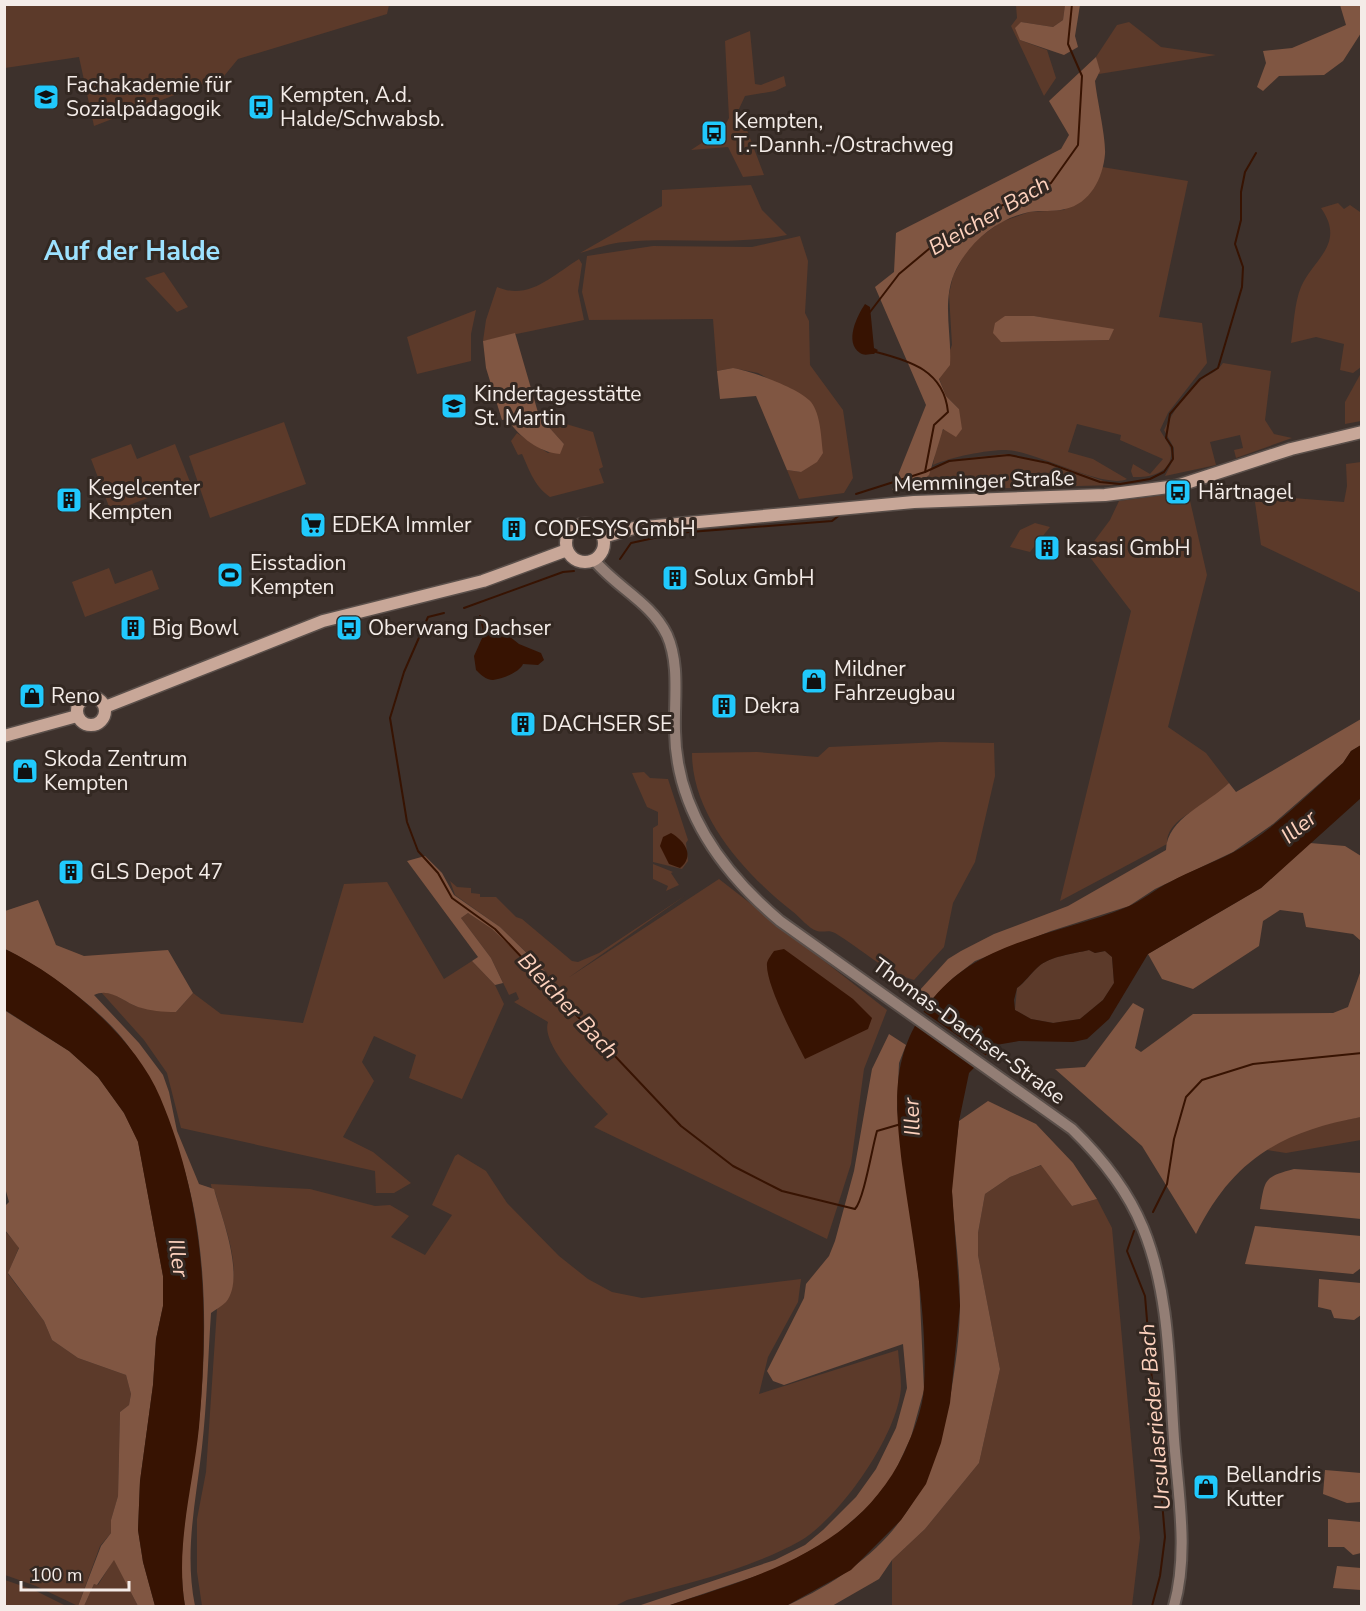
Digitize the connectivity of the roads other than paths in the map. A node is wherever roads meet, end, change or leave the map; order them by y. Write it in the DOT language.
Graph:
graph roads {
  1 [pos="1362,432"];
  2 [pos="603,537"];
  3 [pos="567,550"];
  4 [pos="594,560"];
  5 [pos="105,706"];
  6 [pos="77,716"];
  7 [pos="4,736"];
  8 [pos="1174,1606"];
  1 -- 2 [label="main road, Memminger Straße"];
  2 -- 3 [label="main road"];
  2 -- 4 [label="main road"];
  3 -- 4 [label="main road"];
  3 -- 5 [label="main road"];
  4 -- 8 [label="street, Thomas-Dachser-Straße"];
  5 -- 6 [label="main road"];
  5 -- 6 [label="main road"];
  6 -- 7 [label="main road"];
}
